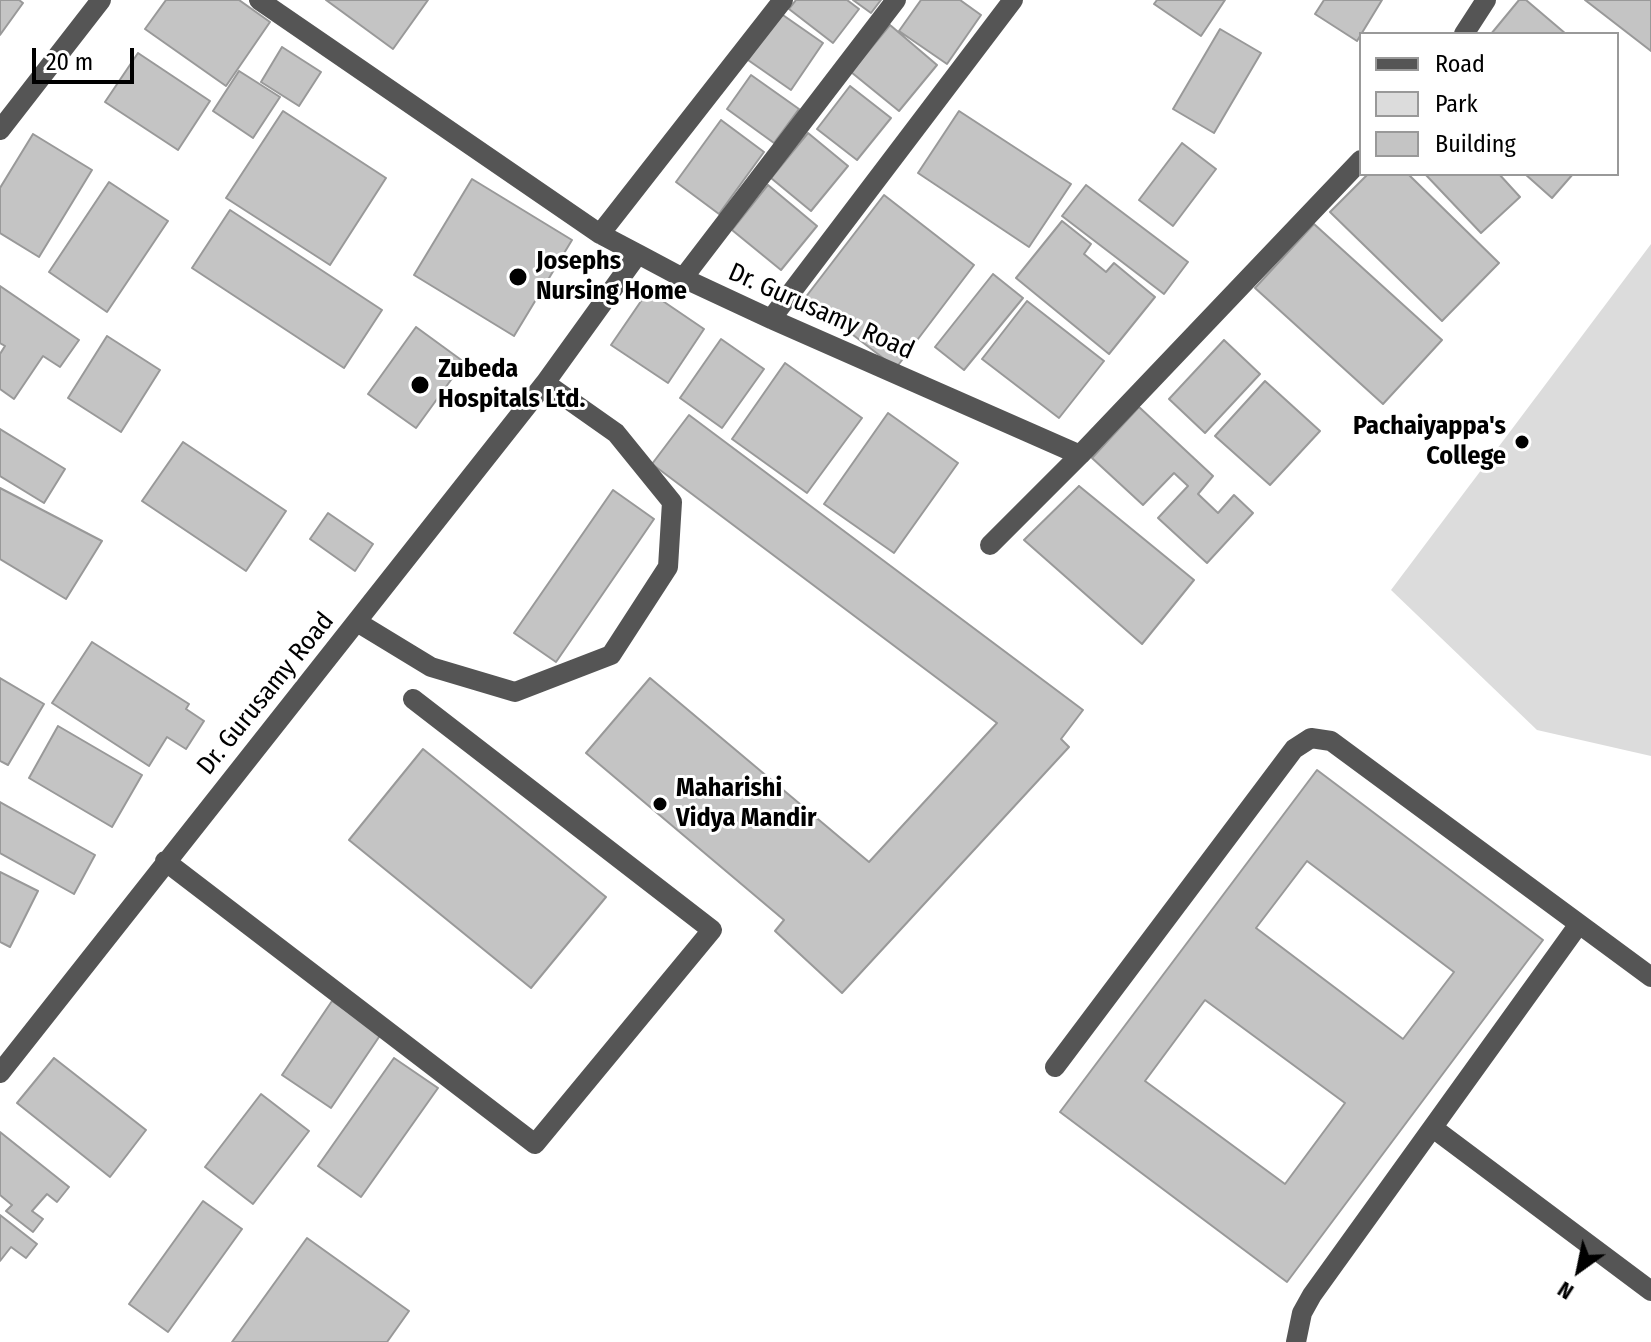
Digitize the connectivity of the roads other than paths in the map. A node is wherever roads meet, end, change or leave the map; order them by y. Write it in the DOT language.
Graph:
graph roads {
  1 [pos="101,0"];
  2 [pos="259,0"];
  3 [pos="783,0"];
  4 [pos="896,0"];
  5 [pos="1013,0"];
  6 [pos="1486,0"];
  7 [pos="1465,32"];
  8 [pos="0,130"];
  9 [pos="1359,162"];
  10 [pos="600,234"];
  11 [pos="638,254"];
  12 [pos="683,278"];
  13 [pos="771,319"];
  14 [pos="545,383"];
  15 [pos="1080,455"];
  16 [pos="990,545"];
  17 [pos="357,622"];
  18 [pos="413,699"];
  19 [pos="165,861"];
  20 [pos="1579,924"];
  21 [pos="1651,977"];
  22 [pos="1055,1067"];
  23 [pos="0,1073"];
  24 [pos="1433,1128"];
  25 [pos="1651,1291"];
  26 [pos="1296,1342"];
  1 -- 8 [label="street"];
  2 -- 10 [label="street"];
  3 -- 10 [label="street"];
  4 -- 12 [label="street"];
  5 -- 13 [label="street"];
  6 -- 7 [label="street"];
  9 -- 15 [label="street"];
  10 -- 11 [label="street"];
  11 -- 12 [label="street, Dr. Gurusamy Road"];
  11 -- 14 [label="street, Dr. Gurusamy Road"];
  12 -- 13 [label="street, Dr. Gurusamy Road"];
  13 -- 15 [label="street, Dr. Gurusamy Road"];
  14 -- 17 [label="street, Dr. Gurusamy Road"];
  14 -- 17 [label="street"];
  15 -- 16 [label="street"];
  17 -- 19 [label="street, Dr. Gurusamy Road"];
  18 -- 19 [label="street"];
  19 -- 23 [label="street, Dr. Gurusamy Road"];
  20 -- 21 [label="street"];
  20 -- 22 [label="street"];
  20 -- 24 [label="street"];
  24 -- 25 [label="street"];
  24 -- 26 [label="street"];
}
